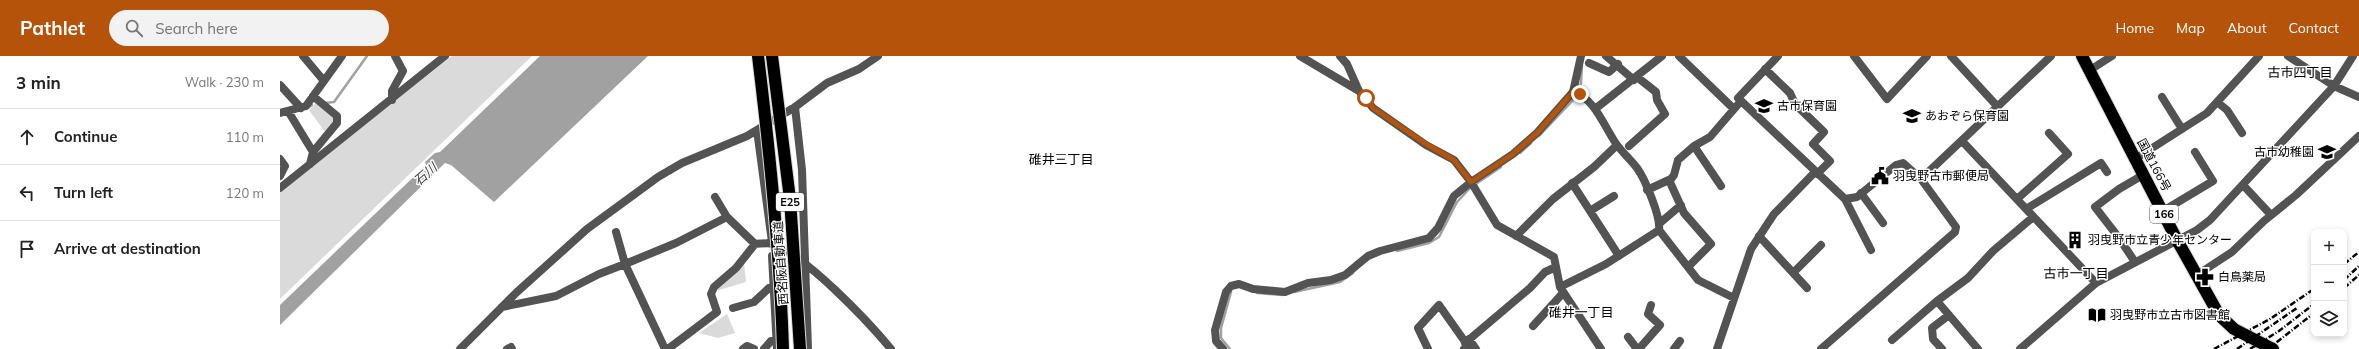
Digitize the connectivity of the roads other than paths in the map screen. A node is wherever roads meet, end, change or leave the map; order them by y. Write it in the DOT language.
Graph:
graph roads {
  1 [pos="303,56"];
  2 [pos="342,56"];
  3 [pos="394,56"];
  4 [pos="758,56"];
  5 [pos="772,56"];
  6 [pos="878,56"];
  7 [pos="1300,56"];
  8 [pos="1340,56"];
  9 [pos="1581,56"];
  10 [pos="1606,56"];
  11 [pos="1662,56"];
  12 [pos="1680,56"];
  13 [pos="1778,56"];
  14 [pos="1854,56"];
  15 [pos="1926,56"];
  16 [pos="1951,56"];
  17 [pos="2051,56"];
  18 [pos="2082,56"];
  19 [pos="2112,56"];
  20 [pos="2259,56"];
  21 [pos="2288,56"];
  22 [pos="2354,56"];
  23 [pos="442,57"];
  24 [pos="1589,63"];
  25 [pos="1618,64"];
  26 [pos="1765,69"];
  27 [pos="2090,70"];
  28 [pos="1635,78"];
  29 [pos="324,81"];
  30 [pos="280,85"];
  31 [pos="2334,86"];
  32 [pos="1359,91"];
  33 [pos="1573,92"];
  34 [pos="313,96"];
  35 [pos="2162,97"];
  36 [pos="2359,97"];
  37 [pos="392,100"];
  38 [pos="1741,101"];
  39 [pos="2218,102"];
  40 [pos="1997,106"];
  41 [pos="795,107"];
  42 [pos="301,108"];
  43 [pos="1595,109"];
  44 [pos="1734,109"];
  45 [pos="284,112"];
  46 [pos="2182,129"];
  47 [pos="756,130"];
  48 [pos="2049,132"];
  49 [pos="2242,132"];
  50 [pos="2359,136"];
  51 [pos="1962,141"];
  52 [pos="1616,145"];
  53 [pos="1629,146"];
  54 [pos="1694,146"];
  55 [pos="314,152"];
  56 [pos="2195,152"];
  57 [pos="280,159"];
  58 [pos="2135,159"];
  59 [pos="310,164"];
  60 [pos="2107,172"];
  61 [pos="1816,173"];
  62 [pos="2143,175"];
  63 [pos="280,176"];
  64 [pos="1669,180"];
  65 [pos="1921,180"];
  66 [pos="1471,182"];
  67 [pos="1572,183"];
  68 [pos="2243,185"];
  69 [pos="1721,186"];
  70 [pos="280,188"];
  71 [pos="1647,190"];
  72 [pos="1861,193"];
  73 [pos="1614,196"];
  74 [pos="715,197"];
  75 [pos="1845,199"];
  76 [pos="2018,199"];
  77 [pos="1680,205"];
  78 [pos="2026,209"];
  79 [pos="1590,211"];
  80 [pos="2162,211"];
  81 [pos="2271,215"];
  82 [pos="2033,216"];
  83 [pos="727,217"];
  84 [pos="1883,223"];
  85 [pos="1660,227"];
  86 [pos="616,232"];
  87 [pos="1516,236"];
  88 [pos="1759,236"];
  89 [pos="2177,240"];
  90 [pos="755,244"];
  91 [pos="772,244"];
  92 [pos="1822,245"];
  93 [pos="1871,250"];
  94 [pos="1619,256"];
  95 [pos="2135,262"];
  96 [pos="805,263"];
  97 [pos="625,264"];
  98 [pos="1689,266"];
  99 [pos="1556,267"];
  100 [pos="1793,273"];
  101 [pos="2197,275"];
  102 [pos="2096,283"];
  103 [pos="774,287"];
  104 [pos="1807,288"];
  105 [pos="1562,290"];
  106 [pos="1734,298"];
  107 [pos="1937,301"];
  108 [pos="1651,304"];
  109 [pos="502,308"];
  110 [pos="734,308"];
  111 [pos="1949,315"];
  112 [pos="1533,326"];
  113 [pos="1628,337"];
  114 [pos="1892,340"];
  115 [pos="1680,341"];
  116 [pos="1466,344"];
  117 [pos="779,346"];
  118 [pos="460,349"];
  119 [pos="507,349"];
  120 [pos="512,349"];
  121 [pos="667,349"];
  122 [pos="744,349"];
  123 [pos="754,349"];
  124 [pos="764,349"];
  125 [pos="800,349"];
  126 [pos="808,349"];
  127 [pos="891,349"];
  128 [pos="1223,349"];
  129 [pos="1428,349"];
  130 [pos="1476,349"];
  131 [pos="1601,349"];
  132 [pos="1638,349"];
  133 [pos="1674,349"];
  134 [pos="1717,349"];
  135 [pos="1821,349"];
  136 [pos="1942,349"];
  137 [pos="1978,349"];
  138 [pos="2020,349"];
  139 [pos="2273,349"];
  1 -- 29 [label="street"];
  2 -- 29 [label="street"];
  3 -- 37 [label="street"];
  4 -- 117 [label="highway, 西名阪自動車道 / E25, bridge"];
  5 -- 125 [label="highway, 西名阪自動車道 / E25, bridge"];
  6 -- 41 [label="street"];
  7 -- 32 [label="street"];
  8 -- 32 [label="street"];
  9 -- 33 [label="street"];
  10 -- 25 [label="street"];
  11 -- 28 [label="street"];
  12 -- 44 [label="street"];
  13 -- 26 [label="street"];
  14 -- 15 [label="street"];
  16 -- 40 [label="street"];
  17 -- 40 [label="street"];
  18 -- 27 [label="highway, 国道166号 / 166"];
  19 -- 27 [label="street"];
  20 -- 39 [label="street"];
  21 -- 31 [label="street"];
  22 -- 31 [label="street"];
  23 -- 37 [label="street"];
  24 -- 25 [label="street"];
  25 -- 28 [label="street"];
  26 -- 38 [label="street"];
  26 -- 61 [label="street"];
  27 -- 58 [label="highway, 国道166号 / 166"];
  28 -- 43 [label="street"];
  28 -- 53 [label="street"];
  29 -- 34 [label="street"];
  30 -- 42 [label="street"];
  31 -- 36 [label="street"];
  31 -- 68 [label="street"];
  32 -- 66 [label="street"];
  33 -- 43 [label="street"];
  33 -- 66 [label="street"];
  34 -- 42 [label="street"];
  34 -- 55 [label="street"];
  35 -- 46 [label="street"];
  37 -- 59 [label="street"];
  38 -- 44 [label="street"];
  38 -- 61 [label="street"];
  39 -- 46 [label="street"];
  39 -- 49 [label="street"];
  40 -- 51 [label="street"];
  41 -- 47 [label="street"];
  41 -- 96 [label="street"];
  42 -- 45 [label="street"];
  43 -- 52 [label="street"];
  44 -- 54 [label="street"];
  45 -- 55 [label="street"];
  46 -- 58 [label="street"];
  47 -- 91 [label="street"];
  47 -- 109 [label="street"];
  48 -- 76 [label="street"];
  50 -- 81 [label="street"];
  51 -- 65 [label="street"];
  51 -- 76 [label="street"];
  52 -- 67 [label="street"];
  52 -- 71 [label="street"];
  54 -- 64 [label="street"];
  54 -- 69 [label="street"];
  55 -- 59 [label="street"];
  56 -- 80 [label="street"];
  57 -- 63 [label="street"];
  58 -- 62 [label="highway, 国道166号 / 166"];
  59 -- 70 [label="street"];
  60 -- 78 [label="street"];
  61 -- 75 [label="street"];
  61 -- 88 [label="street"];
  62 -- 80 [label="highway, 国道166号 / 166"];
  62 -- 95 [label="street"];
  64 -- 71 [label="street"];
  64 -- 77 [label="street"];
  65 -- 72 [label="street"];
  65 -- 135 [label="street"];
  66 -- 87 [label="street"];
  66 -- 128 [label="street"];
  67 -- 79 [label="street"];
  67 -- 87 [label="street"];
  68 -- 81 [label="street"];
  68 -- 89 [label="street"];
  71 -- 85 [label="street"];
  72 -- 75 [label="street"];
  72 -- 84 [label="street"];
  73 -- 79 [label="street"];
  74 -- 83 [label="street"];
  75 -- 93 [label="street"];
  76 -- 78 [label="street"];
  77 -- 85 [label="street"];
  77 -- 98 [label="street"];
  78 -- 82 [label="street"];
  79 -- 94 [label="street"];
  80 -- 89 [label="highway, 国道166号 / 166"];
  81 -- 101 [label="street"];
  82 -- 102 [label="street"];
  82 -- 107 [label="street"];
  83 -- 90 [label="street"];
  83 -- 97 [label="street"];
  85 -- 94 [label="street"];
  85 -- 98 [label="street"];
  86 -- 97 [label="street"];
  87 -- 99 [label="street"];
  88 -- 100 [label="street"];
  88 -- 106 [label="street"];
  89 -- 95 [label="street"];
  89 -- 101 [label="highway, 国道166号 / 166"];
  90 -- 91 [label="street"];
  90 -- 121 [label="street"];
  91 -- 96 [label="street"];
  91 -- 103 [label="street"];
  92 -- 100 [label="street"];
  94 -- 105 [label="street"];
  95 -- 102 [label="street"];
  96 -- 126 [label="street"];
  96 -- 127 [label="street"];
  97 -- 109 [label="street"];
  97 -- 121 [label="street"];
  98 -- 106 [label="street"];
  99 -- 105 [label="street"];
  99 -- 116 [label="street"];
  100 -- 104 [label="street"];
  101 -- 139 [label="highway, 国道166号 / 166"];
  102 -- 138 [label="street"];
  103 -- 110 [label="street"];
  103 -- 117 [label="street"];
  105 -- 112 [label="street"];
  105 -- 131 [label="street"];
  106 -- 134 [label="street"];
  107 -- 111 [label="street"];
  107 -- 114 [label="street"];
  108 -- 132 [label="street"];
  109 -- 118 [label="street"];
  111 -- 136 [label="street"];
  111 -- 137 [label="street"];
  113 -- 132 [label="street"];
  115 -- 133 [label="street"];
  116 -- 129 [label="street"];
  116 -- 130 [label="street"];
  117 -- 124 [label="street"];
  119 -- 120 [label="street"];
  122 -- 123 [label="street"];
}
